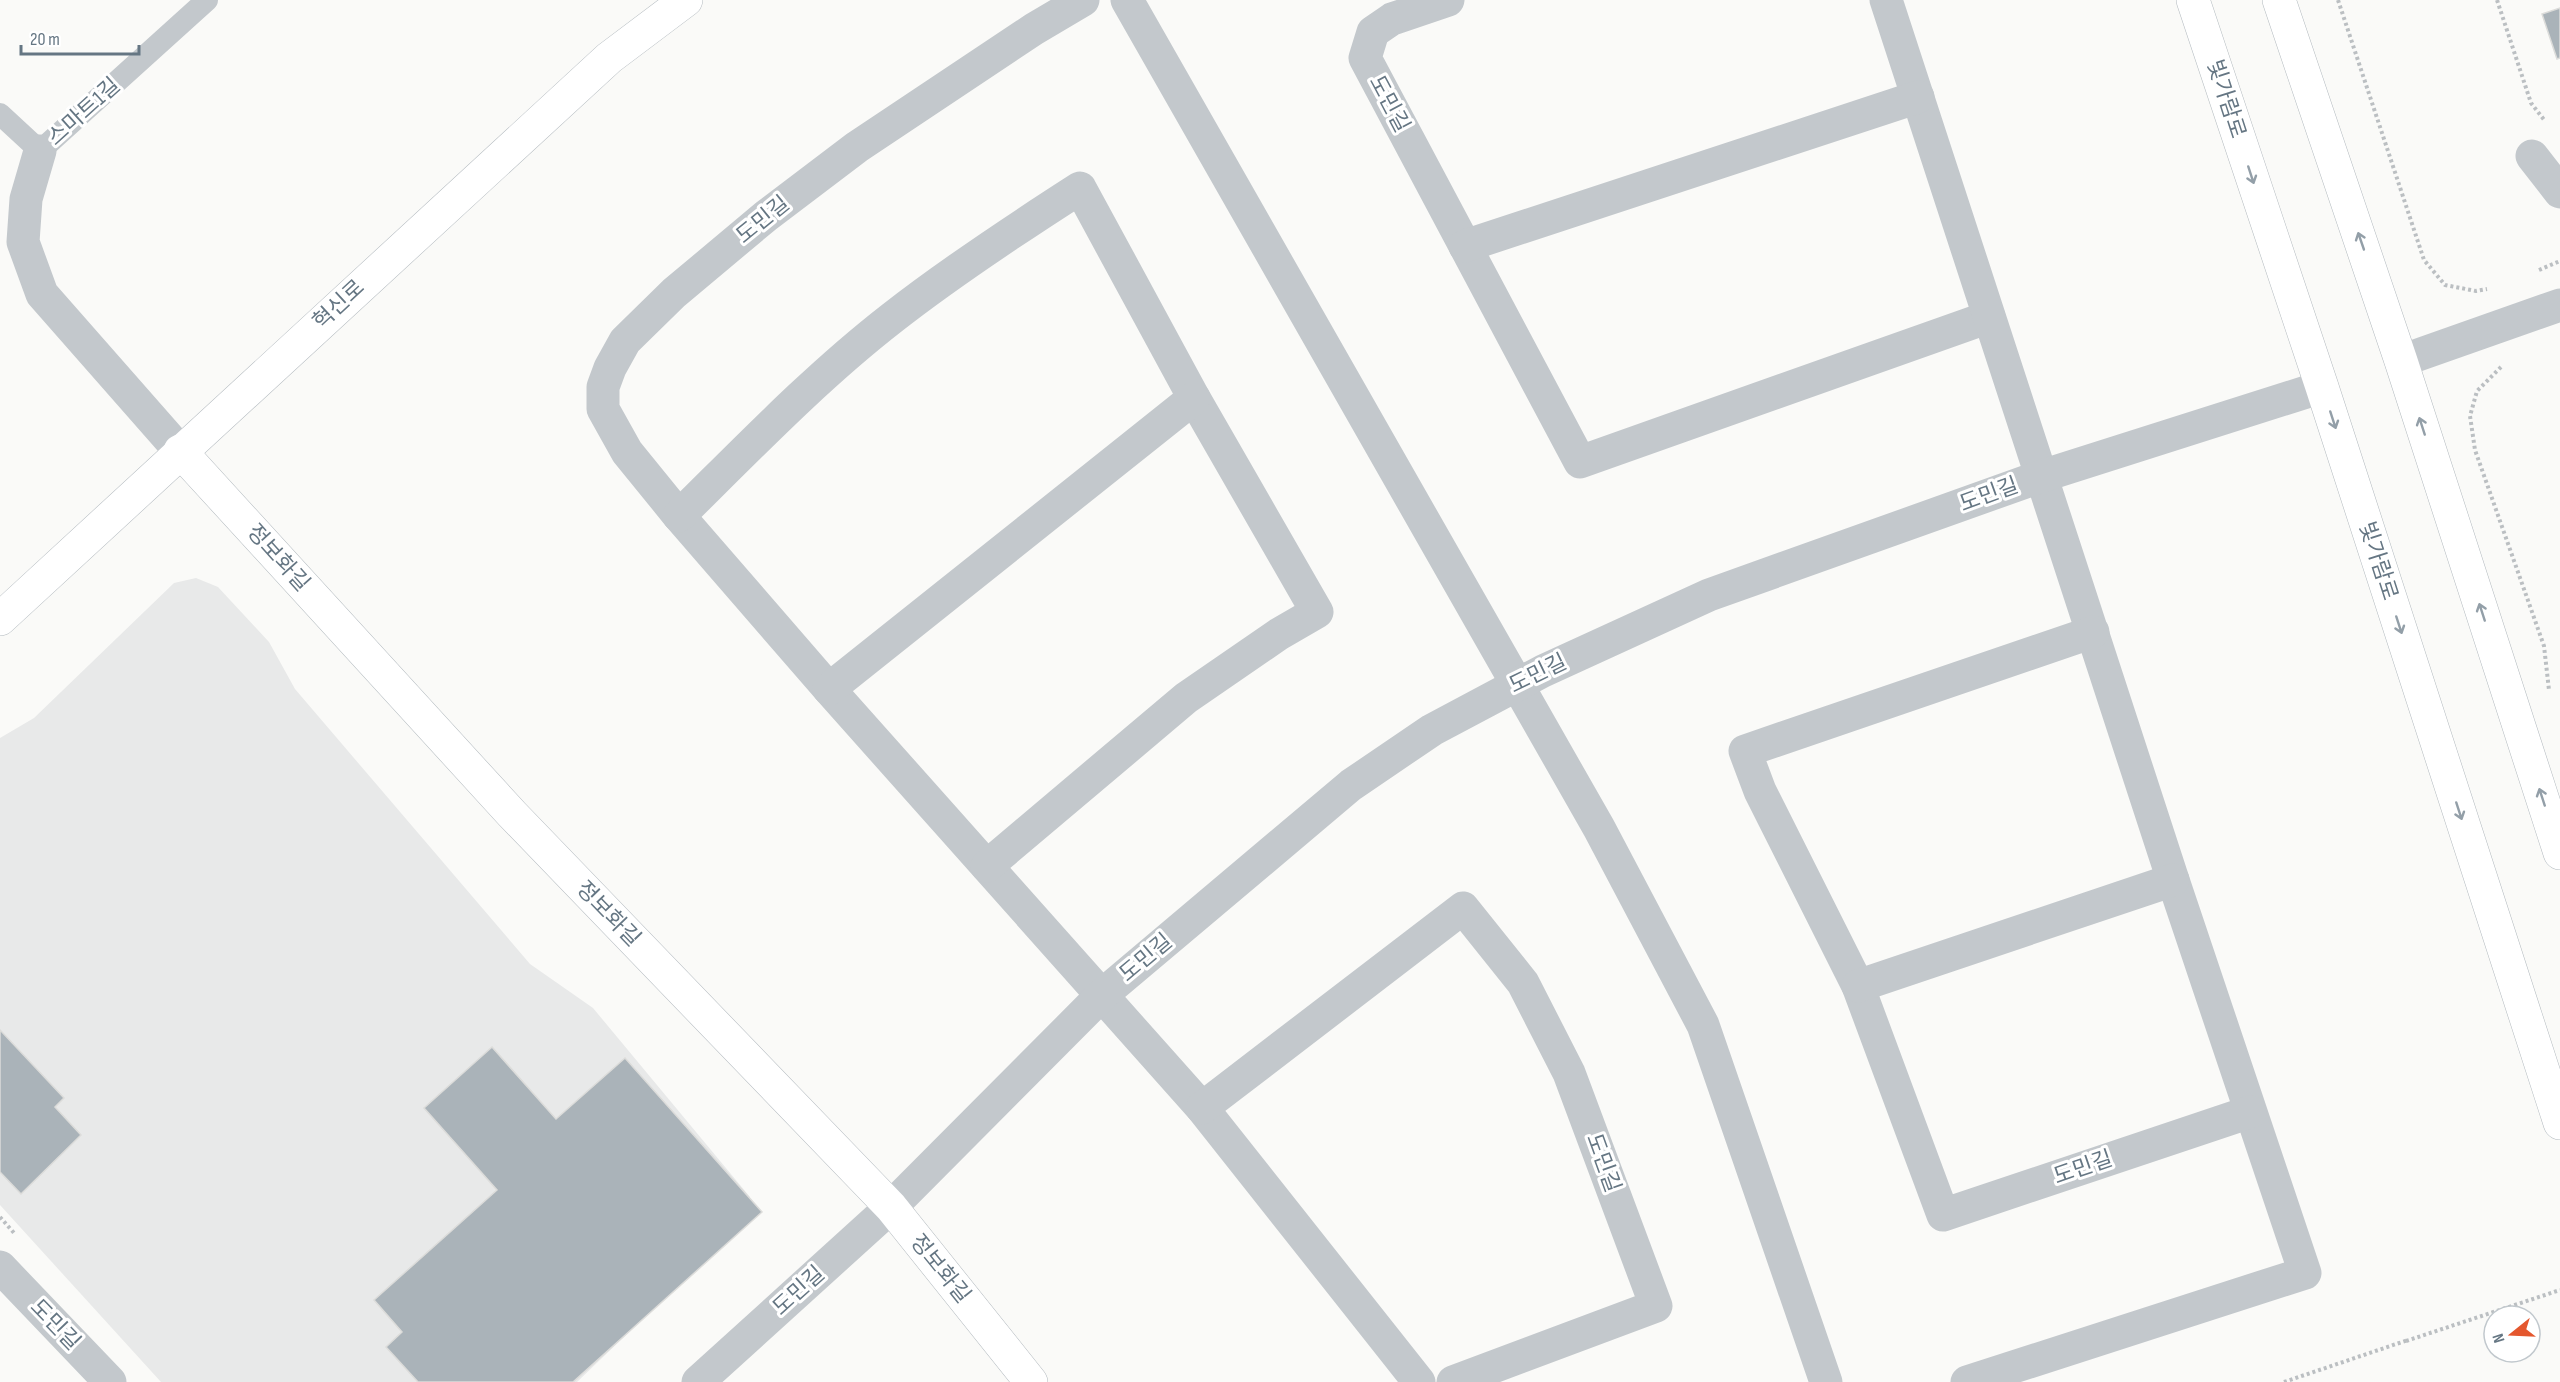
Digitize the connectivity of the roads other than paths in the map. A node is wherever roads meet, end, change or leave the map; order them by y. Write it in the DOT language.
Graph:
graph roads {
  1 [pos="207,0"];
  2 [pos="686,0"];
  3 [pos="1083,0"];
  4 [pos="1127,0"];
  5 [pos="1448,0"];
  6 [pos="1886,0"];
  7 [pos="2193,0"];
  8 [pos="2279,0"];
  9 [pos="1918,97"];
  10 [pos="0,114"];
  11 [pos="40,152"];
  12 [pos="2532,156"];
  13 [pos="2560,192"];
  14 [pos="1465,246"];
  15 [pos="2560,305"];
  16 [pos="1989,317"];
  17 [pos="2401,361"];
  18 [pos="2322,387"];
  19 [pos="1194,398"];
  20 [pos="180,451"];
  21 [pos="2042,476"];
  22 [pos="679,516"];
  23 [pos="0,619"];
  24 [pos="2092,632"];
  25 [pos="1517,684"];
  26 [pos="829,689"];
  27 [pos="2560,853"];
  28 [pos="987,866"];
  29 [pos="2173,880"];
  30 [pos="1858,986"];
  31 [pos="1102,995"];
  32 [pos="1202,1108"];
  33 [pos="2250,1112"];
  34 [pos="2560,1123"];
  35 [pos="891,1207"];
  36 [pos="0,1267"];
  37 [pos="110,1382"];
  38 [pos="698,1382"];
  39 [pos="1031,1382"];
  40 [pos="1419,1382"];
  41 [pos="1453,1382"];
  42 [pos="1826,1382"];
  43 [pos="1967,1382"];
  1 -- 11 [label="lane, 스마트1길"];
  2 -- 20 [label="main road, 혁신로"];
  3 -- 22 [label="street, 도민길"];
  4 -- 25 [label="street"];
  5 -- 14 [label="street, 도민길"];
  6 -- 9 [label="street, 도민길"];
  7 -- 18 [label="main road, 빛가람로, one-way"];
  17 -- 8 [label="main road, one-way"];
  9 -- 14 [label="street"];
  9 -- 16 [label="street, 도민길"];
  10 -- 11 [label="lane"];
  11 -- 20 [label="street"];
  12 -- 13 [label="street"];
  14 -- 16 [label="street, 도민길"];
  15 -- 17 [label="street"];
  16 -- 21 [label="street, 도민길"];
  27 -- 17 [label="main road, one-way"];
  18 -- 21 [label="street, 도민길"];
  18 -- 34 [label="main road, 빛가람로, one-way"];
  19 -- 22 [label="street"];
  19 -- 26 [label="street"];
  19 -- 28 [label="street"];
  20 -- 23 [label="main road, 혁신로"];
  20 -- 35 [label="main road, 정보화길"];
  21 -- 24 [label="street, 도민길"];
  21 -- 25 [label="street, 도민길"];
  22 -- 26 [label="street, 도민길"];
  24 -- 29 [label="street, 도민길"];
  24 -- 30 [label="street, 도민길"];
  25 -- 31 [label="street, 도민길"];
  25 -- 42 [label="street"];
  26 -- 28 [label="street, 도민길"];
  28 -- 31 [label="street, 도민길"];
  29 -- 30 [label="street"];
  29 -- 33 [label="street, 도민길"];
  30 -- 33 [label="street, 도민길"];
  31 -- 32 [label="street, 도민길"];
  31 -- 35 [label="street, 도민길"];
  32 -- 40 [label="street, 도민길"];
  32 -- 41 [label="street, 도민길"];
  33 -- 43 [label="street, 도민길"];
  35 -- 38 [label="street, 도민길"];
  35 -- 39 [label="main road, 정보화길"];
  36 -- 37 [label="street, 도민길"];
}
